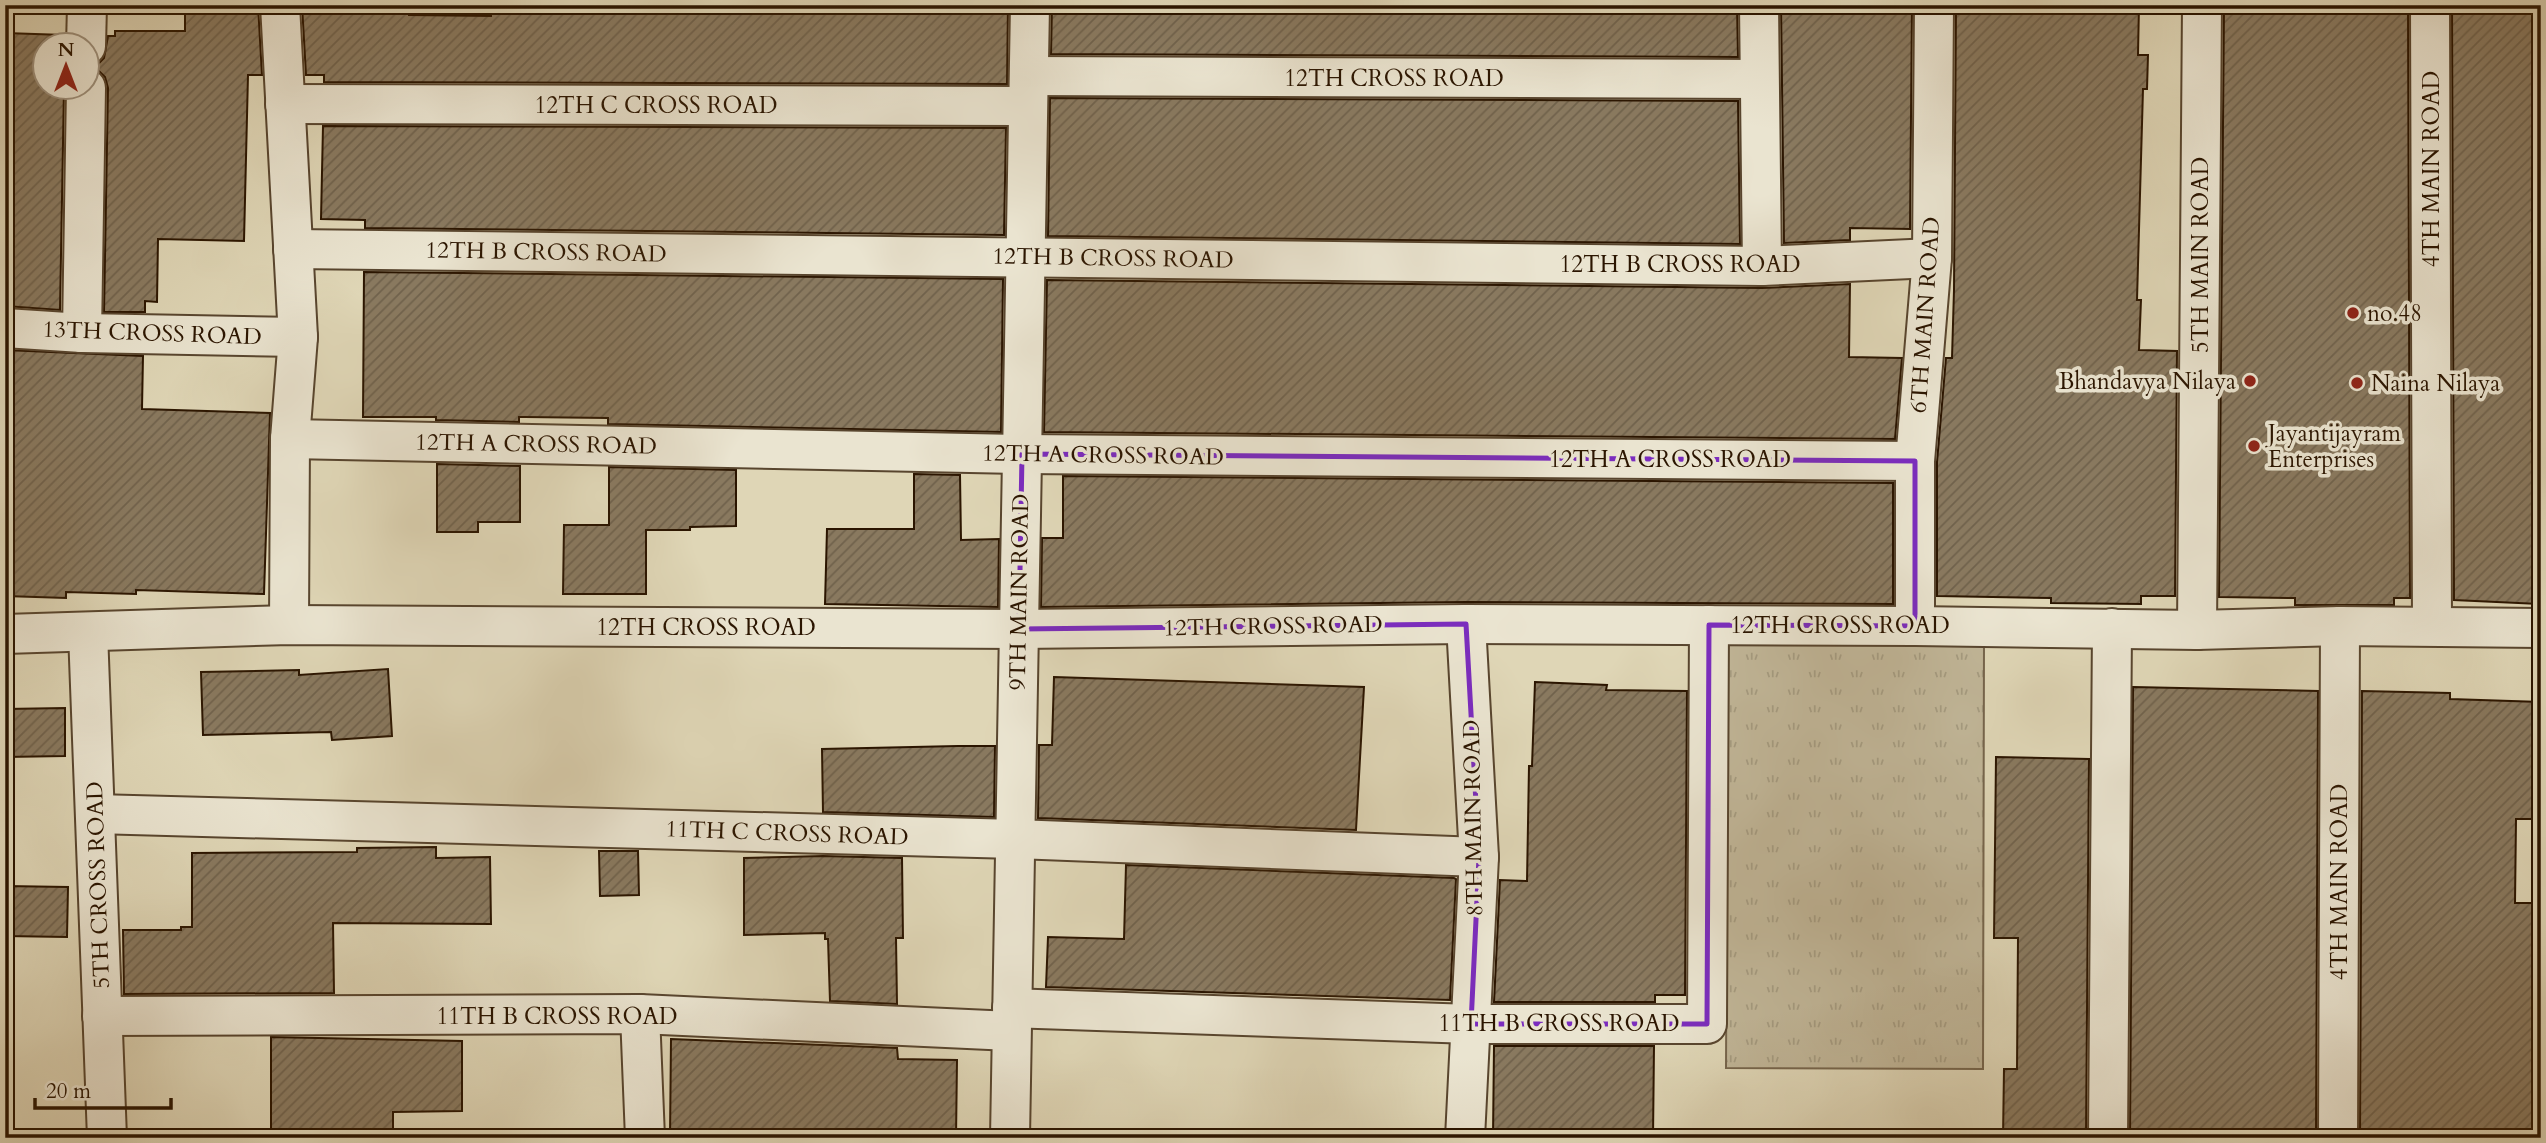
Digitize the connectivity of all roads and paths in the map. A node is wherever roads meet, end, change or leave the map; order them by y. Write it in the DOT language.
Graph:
graph roads {
  1 [pos="87,5"];
  2 [pos="280,5"];
  3 [pos="1030,5"];
  4 [pos="1759,5"];
  5 [pos="1934,5"];
  6 [pos="2202,5"];
  7 [pos="2430,5"];
  8 [pos="86,32"];
  9 [pos="1759,79"];
  10 [pos="1028,91"];
  11 [pos="86,102"];
  12 [pos="285,104"];
  13 [pos="293,249"];
  14 [pos="1025,257"];
  15 [pos="1932,258"];
  16 [pos="1762,266"];
  17 [pos="5,328"];
  18 [pos="82,333"];
  19 [pos="298,337"];
  20 [pos="290,439"];
  21 [pos="1022,454"];
  22 [pos="1915,461"];
  23 [pos="1466,624"];
  24 [pos="289,625"];
  25 [pos="1709,625"];
  26 [pos="1915,625"];
  27 [pos="2340,626"];
  28 [pos="2432,626"];
  29 [pos="2112,628"];
  30 [pos="2541,628"];
  31 [pos="1019,629"];
  32 [pos="2196,630"];
  33 [pos="88,632"];
  34 [pos="5,634"];
  35 [pos="95,814"];
  36 [pos="1015,839"];
  37 [pos="1479,857"];
  38 [pos="640,1014"];
  39 [pos="103,1016"];
  40 [pos="1012,1020"];
  41 [pos="1471,1024"];
  42 [pos="107,1138"];
  43 [pos="645,1138"];
  44 [pos="1010,1138"];
  45 [pos="1465,1138"];
  46 [pos="2108,1138"];
  47 [pos="2338,1138"];
  1 -- 8 [label="street"];
  2 -- 12 [label="street"];
  3 -- 10 [label="street, 9TH MAIN ROAD"];
  4 -- 9 [label="street"];
  5 -- 15 [label="street, 6TH MAIN ROAD"];
  6 -- 32 [label="street, 5TH MAIN ROAD"];
  7 -- 28 [label="street, 4TH MAIN ROAD"];
  9 -- 10 [label="street, 12TH CROSS ROAD"];
  9 -- 16 [label="street"];
  10 -- 12 [label="street, 12TH C CROSS ROAD"];
  10 -- 14 [label="street, 9TH MAIN ROAD"];
  11 -- 18 [label="street"];
  12 -- 13 [label="street"];
  13 -- 14 [label="street, 12TH B CROSS ROAD"];
  13 -- 19 [label="street"];
  14 -- 16 [label="street, 12TH B CROSS ROAD"];
  14 -- 21 [label="street, 9TH MAIN ROAD"];
  15 -- 16 [label="street, 12TH B CROSS ROAD"];
  15 -- 22 [label="street, 6TH MAIN ROAD"];
  17 -- 18 [label="street, 13TH CROSS ROAD"];
  18 -- 19 [label="street, 13TH CROSS ROAD"];
  19 -- 20 [label="street"];
  20 -- 21 [label="street, 12TH A CROSS ROAD"];
  20 -- 24 [label="street"];
  21 -- 22 [label="street, 12TH A CROSS ROAD"];
  21 -- 31 [label="street, 9TH MAIN ROAD"];
  22 -- 26 [label="street, 6TH MAIN ROAD"];
  23 -- 25 [label="street, 12TH CROSS ROAD"];
  23 -- 31 [label="street, 12TH CROSS ROAD"];
  23 -- 37 [label="street, 8TH MAIN ROAD"];
  24 -- 31 [label="street, 12TH CROSS ROAD"];
  24 -- 33 [label="street, 12TH CROSS ROAD"];
  25 -- 26 [label="street, 12TH CROSS ROAD"];
  25 -- 41 [label="street, 11TH B CROSS ROAD"];
  26 -- 29 [label="street, 12TH CROSS ROAD"];
  27 -- 28 [label="street, 12TH CROSS ROAD"];
  27 -- 32 [label="street, 12TH CROSS ROAD"];
  27 -- 47 [label="street, 4TH MAIN ROAD"];
  28 -- 30 [label="street, 12TH CROSS ROAD"];
  29 -- 32 [label="street, 12TH CROSS ROAD"];
  29 -- 46 [label="street"];
  31 -- 36 [label="street, 9TH MAIN ROAD"];
  33 -- 34 [label="street, 12TH CROSS ROAD"];
  33 -- 35 [label="street, 5TH CROSS ROAD"];
  35 -- 36 [label="street, 11TH C CROSS ROAD"];
  35 -- 39 [label="street, 5TH CROSS ROAD"];
  36 -- 37 [label="street, 11TH C CROSS ROAD"];
  36 -- 40 [label="street, 9TH MAIN ROAD"];
  37 -- 41 [label="street, 8TH MAIN ROAD"];
  38 -- 39 [label="street, 11TH B CROSS ROAD"];
  38 -- 40 [label="street, 11TH B CROSS ROAD"];
  38 -- 43 [label="street"];
  39 -- 42 [label="street, 5TH CROSS ROAD"];
  40 -- 41 [label="street, 11TH B CROSS ROAD"];
  40 -- 44 [label="street, 9TH MAIN ROAD"];
  41 -- 45 [label="street, 8TH MAIN ROAD"];
}
